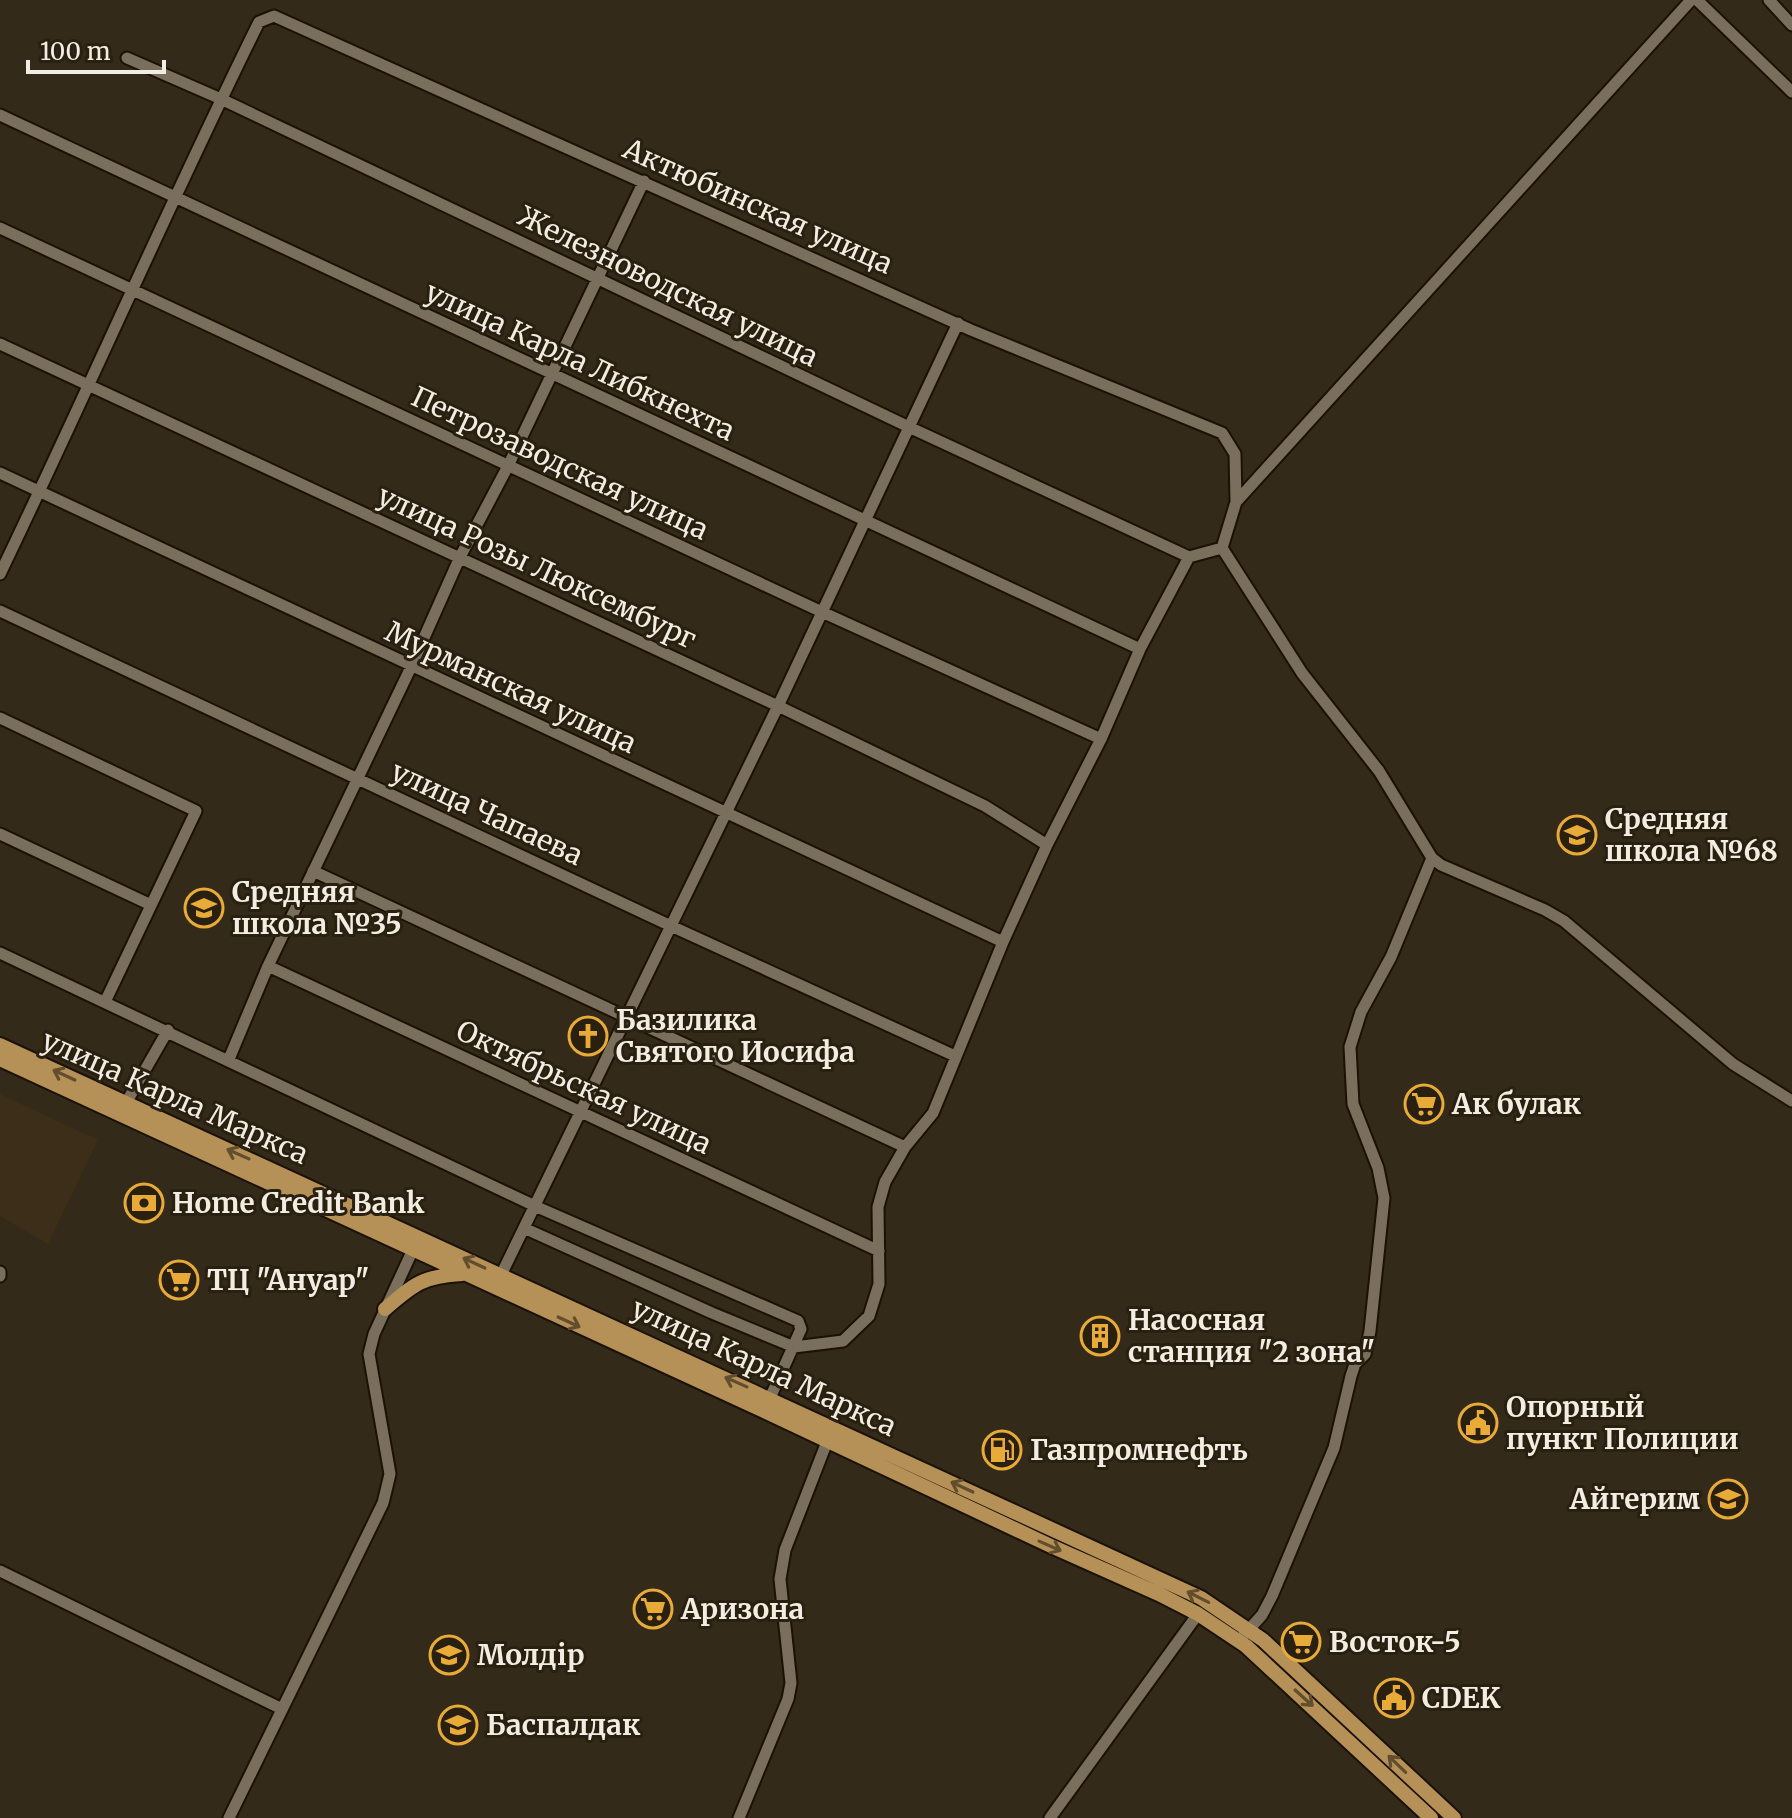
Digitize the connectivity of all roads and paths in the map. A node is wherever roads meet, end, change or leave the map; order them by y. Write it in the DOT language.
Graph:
graph roads {
  1 [pos="1691,0"];
  2 [pos="1697,0"];
  3 [pos="1769,0"];
  4 [pos="1792,25"];
  5 [pos="127,58"];
  6 [pos="1792,92"];
  7 [pos="221,99"];
  8 [pos="0,115"];
  9 [pos="644,181"];
  10 [pos="175,198"];
  11 [pos="0,228"];
  12 [pos="598,278"];
  13 [pos="133,290"];
  14 [pos="958,323"];
  15 [pos="0,344"];
  16 [pos="551,375"];
  17 [pos="89,387"];
  18 [pos="911,428"];
  19 [pos="508,466"];
  20 [pos="0,473"];
  21 [pos="39,492"];
  22 [pos="1236,502"];
  23 [pos="866,520"];
  24 [pos="1222,548"];
  25 [pos="460,557"];
  26 [pos="1189,557"];
  27 [pos="0,574"];
  28 [pos="0,611"];
  29 [pos="822,612"];
  30 [pos="1140,649"];
  31 [pos="411,667"];
  32 [pos="778,706"];
  33 [pos="0,718"];
  34 [pos="1101,739"];
  35 [pos="358,778"];
  36 [pos="725,814"];
  37 [pos="0,834"];
  38 [pos="1047,845"];
  39 [pos="1432,858"];
  40 [pos="313,871"];
  41 [pos="151,905"];
  42 [pos="671,926"];
  43 [pos="1003,942"];
  44 [pos="0,953"];
  45 [pos="268,966"];
  46 [pos="105,1002"];
  47 [pos="627,1018"];
  48 [pos="168,1030"];
  49 [pos="1,1052"];
  50 [pos="955,1056"];
  51 [pos="229,1059"];
  52 [pos="1792,1101"];
  53 [pos="126,1103"];
  54 [pos="582,1112"];
  55 [pos="905,1147"];
  56 [pos="537,1207"];
  57 [pos="526,1229"];
  58 [pos="415,1243"];
  59 [pos="879,1251"];
  60 [pos="465,1274"];
  61 [pos="501,1275"];
  62 [pos="385,1309"];
  63 [pos="794,1347"];
  64 [pos="770,1398"];
  65 [pos="830,1433"];
  66 [pos="0,1571"];
  67 [pos="1198,1614"];
  68 [pos="1244,1635"];
  69 [pos="282,1709"];
  70 [pos="229,1818"];
  71 [pos="739,1818"];
  72 [pos="1050,1818"];
  73 [pos="1431,1818"];
  74 [pos="1454,1818"];
  1 -- 22 [label="street"];
  2 -- 6 [label="street"];
  3 -- 4 [label="street"];
  5 -- 7 [label="street, Железноводская улица"];
  7 -- 9 [label="street, Актюбинская улица"];
  7 -- 10 [label="street"];
  7 -- 12 [label="street, Железноводская улица"];
  8 -- 10 [label="street, улица Карла Либкнехта"];
  9 -- 12 [label="street"];
  9 -- 14 [label="street, Актюбинская улица"];
  10 -- 13 [label="street"];
  10 -- 16 [label="street, улица Карла Либкнехта"];
  11 -- 13 [label="street, Петрозаводская улица"];
  12 -- 16 [label="street"];
  12 -- 18 [label="street, Железноводская улица"];
  13 -- 17 [label="street"];
  13 -- 19 [label="street, Петрозаводская улица"];
  14 -- 18 [label="street"];
  14 -- 22 [label="street, Актюбинская улица"];
  15 -- 17 [label="street, улица Розы Люксембург"];
  16 -- 19 [label="street"];
  16 -- 23 [label="street, улица Карла Либкнехта"];
  17 -- 21 [label="street"];
  17 -- 25 [label="street, улица Розы Люксембург"];
  18 -- 23 [label="street"];
  18 -- 26 [label="street, Железноводская улица"];
  19 -- 25 [label="street"];
  19 -- 29 [label="street, Петрозаводская улица"];
  20 -- 21 [label="street, Мурманская улица"];
  21 -- 27 [label="street"];
  21 -- 31 [label="street, Мурманская улица"];
  22 -- 24 [label="street"];
  23 -- 29 [label="street"];
  23 -- 30 [label="street, улица Карла Либкнехта"];
  24 -- 26 [label="street"];
  24 -- 39 [label="street"];
  25 -- 31 [label="street"];
  25 -- 32 [label="street, улица Розы Люксембург"];
  26 -- 30 [label="street"];
  28 -- 35 [label="street, улица Чапаева"];
  29 -- 32 [label="street"];
  29 -- 34 [label="street, Петрозаводская улица"];
  30 -- 34 [label="street"];
  31 -- 35 [label="street"];
  31 -- 36 [label="street, Мурманская улица"];
  32 -- 36 [label="street"];
  32 -- 38 [label="street, улица Розы Люксембург"];
  33 -- 41 [label="street"];
  34 -- 38 [label="street"];
  35 -- 40 [label="street"];
  35 -- 42 [label="street, улица Чапаева"];
  36 -- 42 [label="street"];
  36 -- 43 [label="street, Мурманская улица"];
  37 -- 41 [label="street"];
  38 -- 43 [label="street"];
  39 -- 52 [label="street"];
  39 -- 68 [label="street"];
  40 -- 45 [label="street"];
  40 -- 47 [label="street"];
  41 -- 46 [label="street"];
  42 -- 47 [label="street"];
  42 -- 50 [label="street, улица Чапаева"];
  43 -- 50 [label="street"];
  44 -- 46 [label="street"];
  45 -- 51 [label="street"];
  45 -- 54 [label="street, Октябрьская улица"];
  46 -- 48 [label="street"];
  47 -- 54 [label="street"];
  47 -- 55 [label="street"];
  48 -- 51 [label="street"];
  48 -- 53 [label="street"];
  53 -- 49 [label="main road, улица Карла Маркса, one-way"];
  49 -- 58 [label="main road, улица Карла Маркса"];
  50 -- 55 [label="street"];
  51 -- 56 [label="street"];
  58 -- 53 [label="main road, улица Карла Маркса, one-way"];
  54 -- 56 [label="street"];
  54 -- 59 [label="street, Октябрьская улица"];
  55 -- 59 [label="street"];
  56 -- 57 [label="street"];
  56 -- 63 [label="street"];
  57 -- 61 [label="street"];
  57 -- 63 [label="street"];
  58 -- 60 [label="main road, улица Карла Маркса"];
  61 -- 58 [label="main road, улица Карла Маркса, one-way"];
  58 -- 62 [label="street"];
  59 -- 63 [label="street"];
  60 -- 62 [label="main road"];
  60 -- 65 [label="main road, улица Карла Маркса, one-way"];
  64 -- 61 [label="main road, улица Карла Маркса, one-way"];
  62 -- 69 [label="street"];
  63 -- 64 [label="street"];
  64 -- 65 [label="main road, улица Карла Маркса"];
  65 -- 67 [label="main road, улица Карла Маркса, one-way"];
  68 -- 65 [label="main road, улица Карла Маркса, one-way"];
  65 -- 71 [label="street"];
  66 -- 69 [label="street"];
  67 -- 68 [label="main road, улица Карла Маркса"];
  67 -- 72 [label="street"];
  68 -- 73 [label="main road, улица Карла Маркса, one-way"];
  74 -- 68 [label="main road, улица Карла Маркса, one-way"];
  69 -- 70 [label="street"];
}
